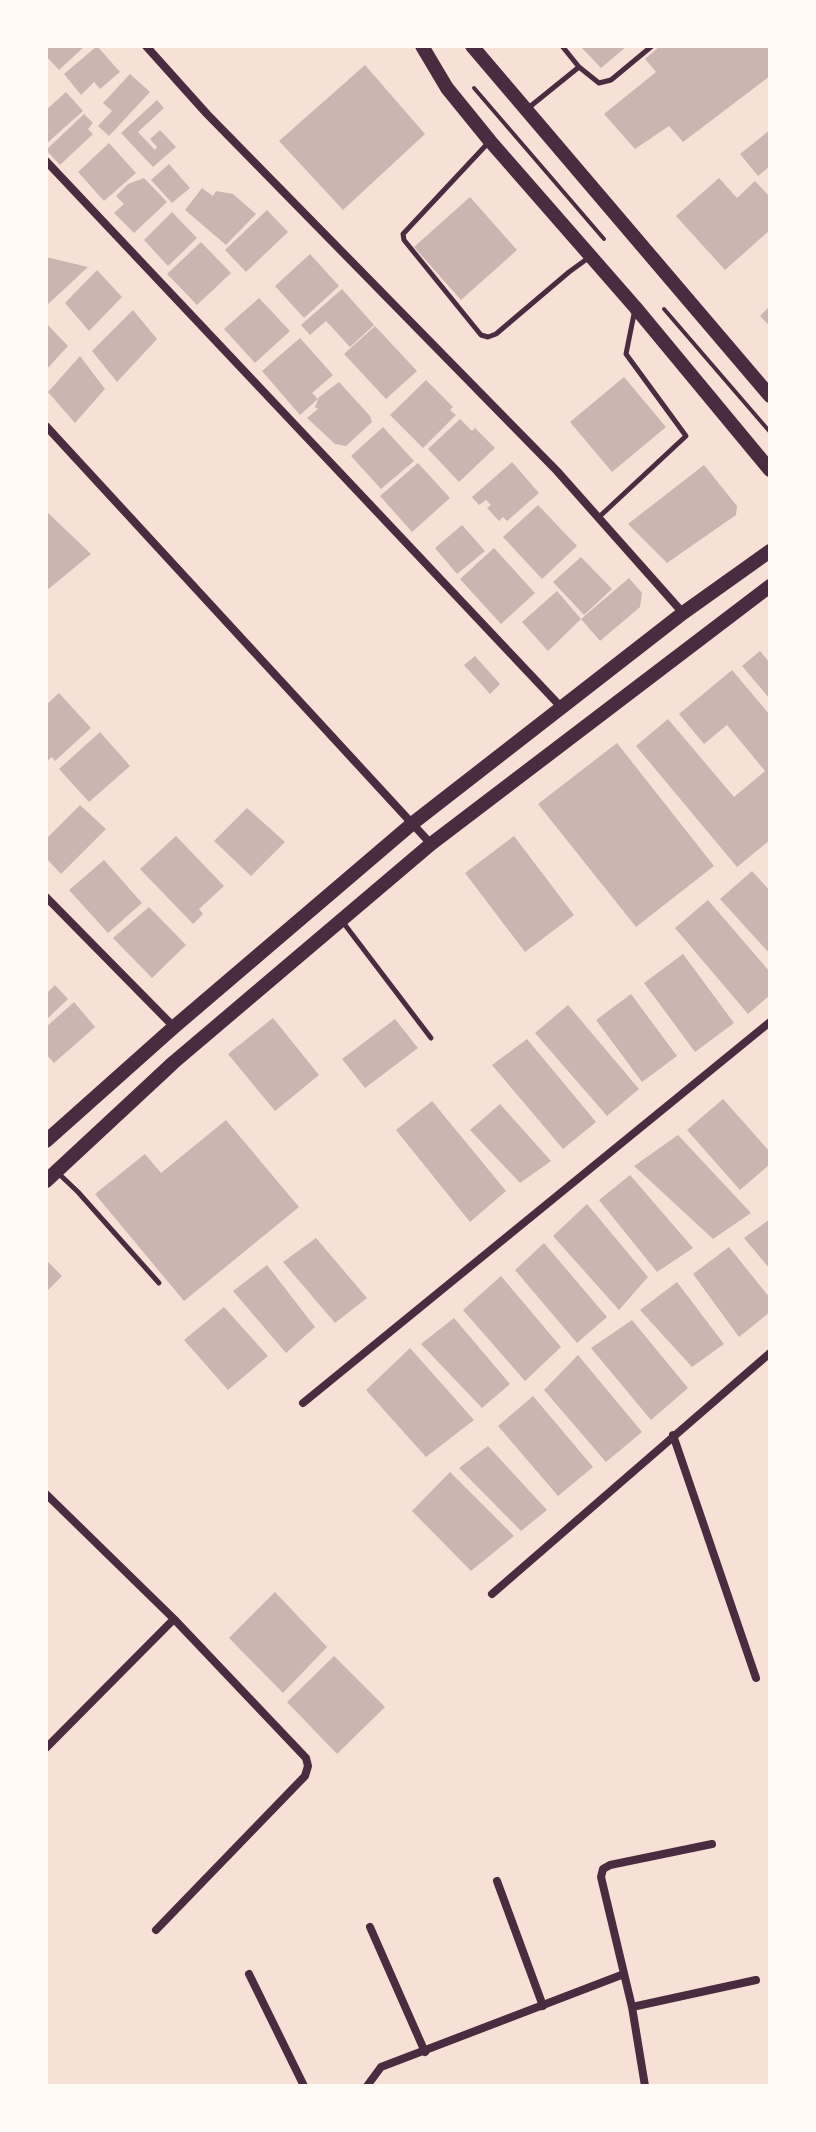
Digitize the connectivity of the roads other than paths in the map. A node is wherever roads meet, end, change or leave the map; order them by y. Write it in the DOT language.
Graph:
graph roads {
  1 [pos="146,46"];
  2 [pos="422,46"];
  3 [pos="472,46"];
  4 [pos="562,46"];
  5 [pos="652,46"];
  6 [pos="579,67"];
  7 [pos="526,110"];
  8 [pos="490,141"];
  9 [pos="46,161"];
  10 [pos="591,256"];
  11 [pos="635,307"];
  12 [pos="770,396"];
  13 [pos="46,426"];
  14 [pos="770,470"];
  15 [pos="598,517"];
  16 [pos="770,551"];
  17 [pos="770,586"];
  18 [pos="683,613"];
  19 [pos="561,707"];
  20 [pos="413,823"];
  21 [pos="431,844"];
  22 [pos="46,897"];
  23 [pos="341,920"];
  24 [pos="770,1022"];
  25 [pos="174,1027"];
  26 [pos="431,1038"];
  27 [pos="46,1141"];
  28 [pos="51,1176"];
  29 [pos="159,1283"];
  30 [pos="770,1353"];
  31 [pos="303,1403"];
  32 [pos="673,1435"];
  33 [pos="46,1494"];
  34 [pos="492,1594"];
  35 [pos="174,1619"];
  36 [pos="756,1678"];
  37 [pos="46,1748"];
  38 [pos="712,1844"];
  39 [pos="497,1881"];
  40 [pos="370,1927"];
  41 [pos="156,1930"];
  42 [pos="249,1974"];
  43 [pos="624,1974"];
  44 [pos="756,1980"];
  45 [pos="543,2006"];
  46 [pos="632,2007"];
  47 [pos="425,2052"];
  48 [pos="304,2086"];
  49 [pos="367,2086"];
  50 [pos="645,2086"];
  1 -- 15 [label="street"];
  2 -- 8 [label="main road"];
  3 -- 7 [label="main road"];
  4 -- 6 [label="lane"];
  5 -- 6 [label="lane"];
  6 -- 7 [label="lane"];
  7 -- 12 [label="main road"];
  8 -- 10 [label="main road"];
  8 -- 10 [label="lane"];
  9 -- 19 [label="street"];
  10 -- 11 [label="main road"];
  11 -- 14 [label="main road"];
  11 -- 15 [label="lane"];
  13 -- 20 [label="street"];
  15 -- 18 [label="street"];
  16 -- 18 [label="main road"];
  17 -- 21 [label="main road"];
  18 -- 19 [label="main road"];
  19 -- 20 [label="main road"];
  20 -- 21 [label="street"];
  20 -- 25 [label="main road"];
  21 -- 23 [label="main road"];
  22 -- 25 [label="street"];
  23 -- 26 [label="lane"];
  23 -- 28 [label="main road"];
  24 -- 31 [label="street"];
  25 -- 27 [label="main road"];
  28 -- 29 [label="lane"];
  30 -- 32 [label="street"];
  32 -- 34 [label="street"];
  32 -- 36 [label="street"];
  33 -- 35 [label="street"];
  35 -- 37 [label="street"];
  35 -- 41 [label="street"];
  38 -- 43 [label="street"];
  39 -- 45 [label="street"];
  40 -- 47 [label="street"];
  42 -- 48 [label="street"];
  43 -- 45 [label="street"];
  43 -- 46 [label="street"];
  44 -- 46 [label="street"];
  45 -- 47 [label="street"];
  46 -- 50 [label="street"];
  47 -- 49 [label="street"];
}
